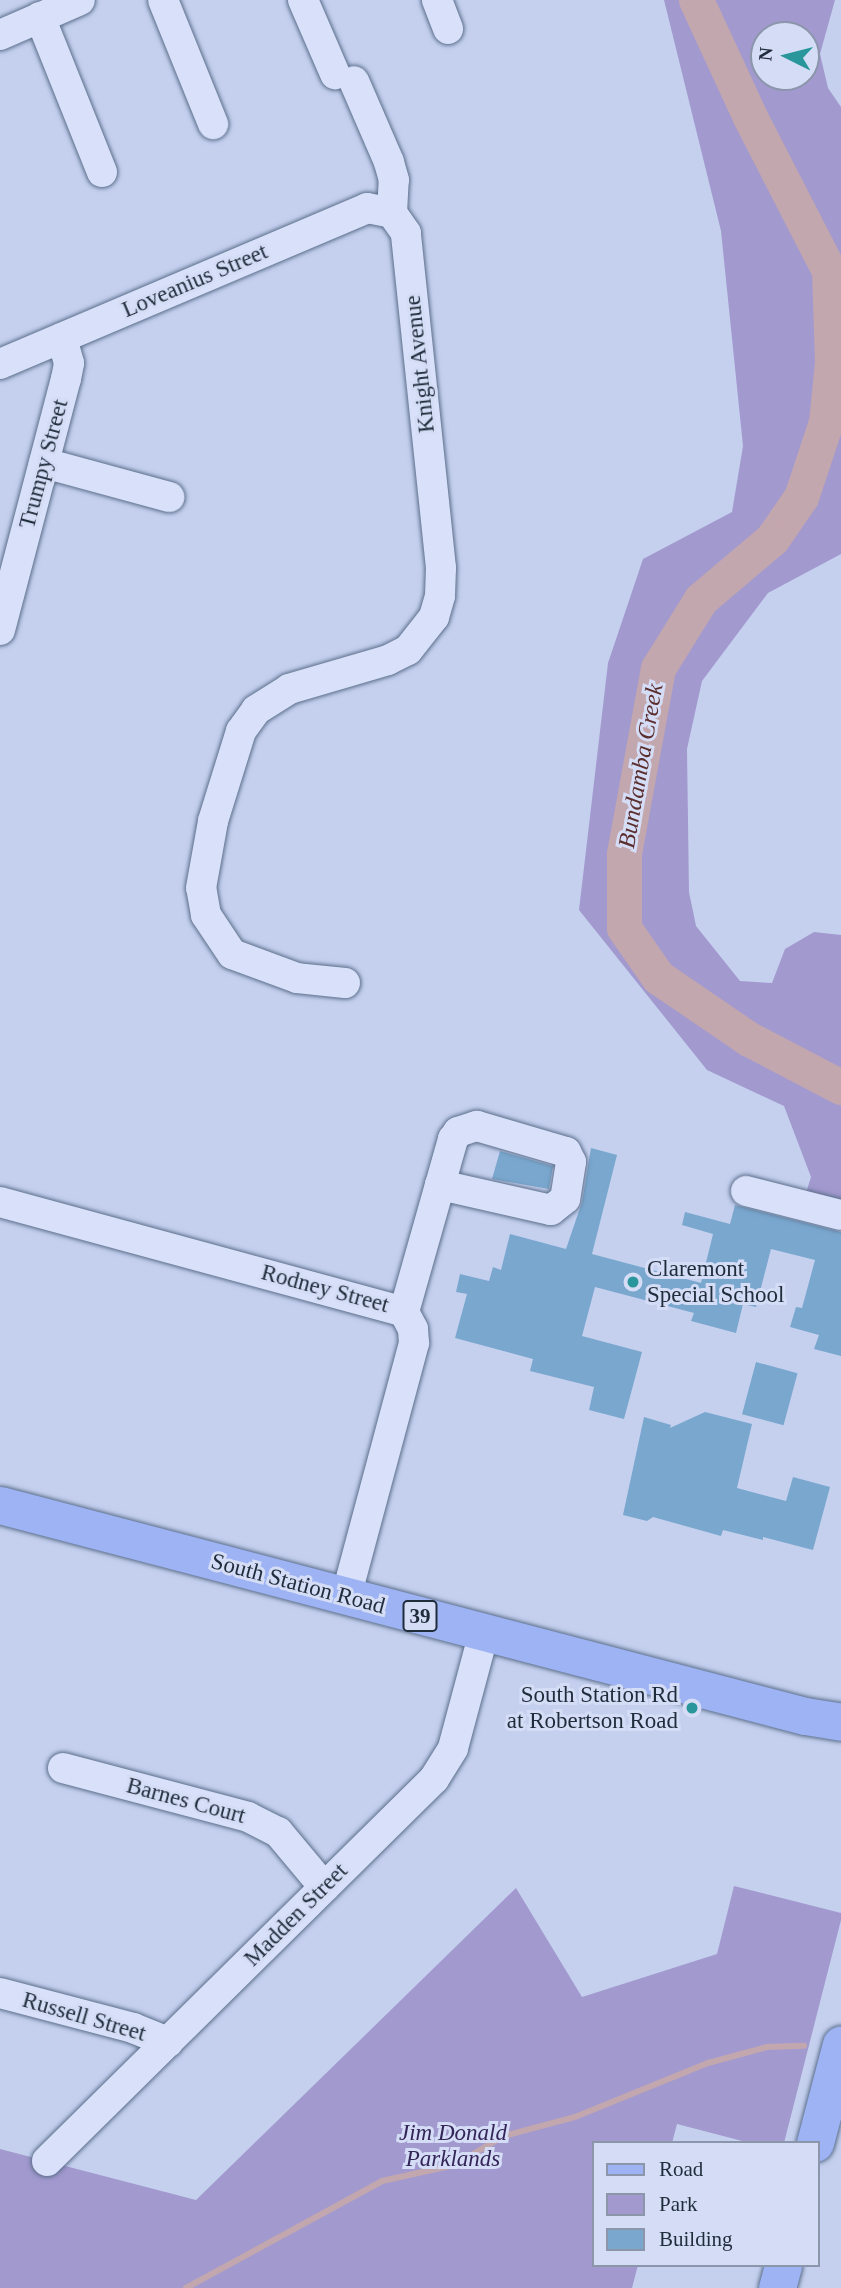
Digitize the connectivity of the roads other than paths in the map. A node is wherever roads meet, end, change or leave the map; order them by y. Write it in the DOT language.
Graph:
graph roads {
  1 [pos="163,0"];
  2 [pos="303,0"];
  3 [pos="437,0"];
  4 [pos="56,7"];
  5 [pos="447,29"];
  6 [pos="0,35"];
  7 [pos="213,124"];
  8 [pos="102,172"];
  9 [pos="392,213"];
  10 [pos="62,338"];
  11 [pos="0,364"];
  12 [pos="44,463"];
  13 [pos="170,497"];
  14 [pos="0,630"];
  15 [pos="345,983"];
  16 [pos="439,1185"];
  17 [pos="746,1191"];
  18 [pos="0,1202"];
  19 [pos="841,1215"];
  20 [pos="404,1312"];
  21 [pos="0,1506"];
  22 [pos="346,1597"];
  23 [pos="484,1632"];
  24 [pos="841,1722"];
  25 [pos="64,1768"];
  26 [pos="324,1887"];
  27 [pos="0,1993"];
  28 [pos="168,2042"];
  29 [pos="841,2044"];
  30 [pos="816,2141"];
  31 [pos="47,2161"];
  32 [pos="782,2267"];
  33 [pos="777,2288"];
  1 -- 7 [label="street"];
  2 -- 9 [label="street, Knight Avenue"];
  3 -- 5 [label="street"];
  4 -- 6 [label="street"];
  4 -- 8 [label="street"];
  9 -- 10 [label="street, Loveanius Street"];
  9 -- 15 [label="street, Knight Avenue"];
  10 -- 11 [label="street, Loveanius Street"];
  10 -- 12 [label="street, Trumpy Street"];
  12 -- 13 [label="street"];
  12 -- 14 [label="street, Trumpy Street"];
  16 -- 20 [label="street"];
  17 -- 19 [label="street"];
  18 -- 20 [label="street, Rodney Street"];
  20 -- 22 [label="street, Rodney Street"];
  21 -- 22 [label="main road, South Station Road / 39"];
  22 -- 23 [label="main road, South Station Road / 39"];
  23 -- 24 [label="main road, South Station Road / 39"];
  23 -- 26 [label="street, Madden Street"];
  25 -- 26 [label="street, Barnes Court"];
  26 -- 28 [label="street, Madden Street"];
  27 -- 28 [label="street, Russell Street"];
  28 -- 31 [label="street, Madden Street"];
  29 -- 30 [label="main road"];
  32 -- 33 [label="main road"];
}
